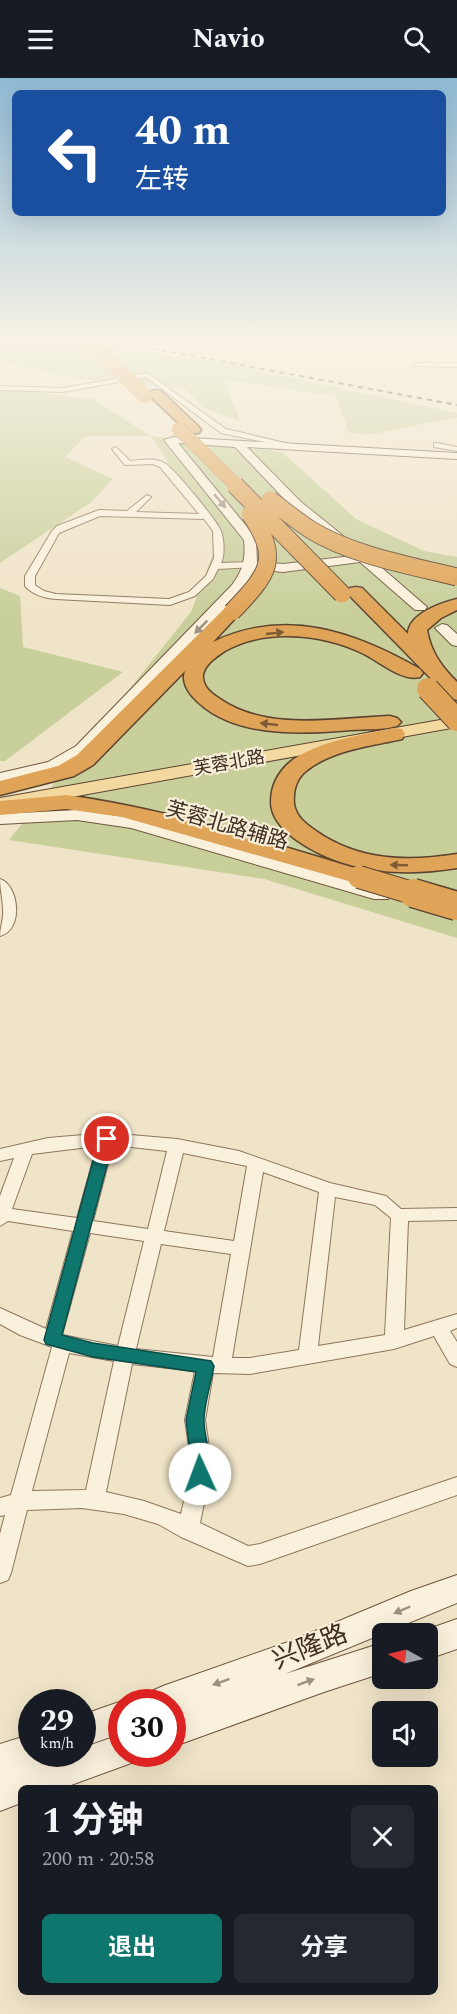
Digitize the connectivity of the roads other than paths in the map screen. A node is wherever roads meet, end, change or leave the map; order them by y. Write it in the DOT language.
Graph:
graph roads {
  1 [pos="181,433"];
  2 [pos="183,433"];
  3 [pos="235,433"];
  4 [pos="238,444"];
  5 [pos="437,445"];
  6 [pos="298,447"];
  7 [pos="116,449"];
  8 [pos="457,449"];
  9 [pos="457,456"];
  10 [pos="232,484"];
  11 [pos="256,490"];
  12 [pos="147,497"];
  13 [pos="297,505"];
  14 [pos="129,514"];
  15 [pos="208,517"];
  16 [pos="363,558"];
  17 [pos="217,563"];
  18 [pos="250,565"];
  19 [pos="457,571"];
  20 [pos="457,577"];
  21 [pos="349,593"];
  22 [pos="457,604"];
  23 [pos="420,608"];
  24 [pos="442,628"];
  25 [pos="457,642"];
  26 [pos="413,674"];
  27 [pos="442,686"];
  28 [pos="457,709"];
  29 [pos="457,721"];
  30 [pos="393,727"];
  31 [pos="0,778"];
  32 [pos="0,790"];
  33 [pos="0,806"];
  34 [pos="0,819"];
  35 [pos="457,861"];
  36 [pos="0,883"];
  37 [pos="457,893"];
  38 [pos="447,909"];
  39 [pos="457,917"];
  40 [pos="0,932"];
  41 [pos="107,1139"];
  42 [pos="177,1145"];
  43 [pos="25,1149"];
  44 [pos="0,1155"];
  45 [pos="256,1163"];
  46 [pos="328,1189"];
  47 [pos="457,1214"];
  48 [pos="400,1215"];
  49 [pos="1,1217"];
  50 [pos="83,1227"];
  51 [pos="155,1236"];
  52 [pos="241,1249"];
  53 [pos="0,1315"];
  54 [pos="457,1321"];
  55 [pos="438,1327"];
  56 [pos="57,1341"];
  57 [pos="394,1341"];
  58 [pos="125,1355"];
  59 [pos="308,1356"];
  60 [pos="457,1359"];
  61 [pos="213,1366"];
  62 [pos="457,1486"];
  63 [pos="94,1499"];
  64 [pos="10,1505"];
  65 [pos="188,1530"];
  66 [pos="0,1573"];
  67 [pos="457,1589"];
  68 [pos="457,1634"];
  69 [pos="438,1641"];
  70 [pos="372,1661"];
  71 [pos="186,1694"];
  72 [pos="186,1726"];
  73 [pos="18,1755"];
  74 [pos="108,1755"];
  75 [pos="0,1761"];
  76 [pos="25,1785"];
  77 [pos="18,1788"];
  78 [pos="0,1794"];
  1 -- 10 [label="highway, bridge"];
  1 -- 11 [label="highway"];
  1 -- 18 [label="main road, one-way"];
  2 -- 4 [label="main road"];
  3 -- 6 [label="street"];
  4 -- 6 [label="main road"];
  4 -- 13 [label="main road"];
  5 -- 8 [label="street"];
  6 -- 9 [label="main road"];
  7 -- 15 [label="street"];
  10 -- 21 [label="highway, bridge"];
  10 -- 32 [label="highway, bridge"];
  11 -- 20 [label="highway, bridge"];
  11 -- 21 [label="highway"];
  12 -- 14 [label="street"];
  13 -- 16 [label="main road"];
  13 -- 19 [label="main road"];
  14 -- 15 [label="street"];
  14 -- 17 [label="street"];
  15 -- 17 [label="street"];
  16 -- 18 [label="main road"];
  16 -- 23 [label="main road"];
  17 -- 18 [label="street"];
  18 -- 31 [label="main road, one-way"];
  21 -- 26 [label="highway"];
  21 -- 27 [label="highway"];
  22 -- 27 [label="highway"];
  24 -- 25 [label="main road"];
  26 -- 27 [label="highway"];
  30 -- 26 [label="highway, one-way"];
  27 -- 29 [label="highway, bridge"];
  28 -- 30 [label="main road, 芙蓉北路"];
  29 -- 30 [label="main road, 芙蓉北路"];
  30 -- 32 [label="main road, 芙蓉北路"];
  30 -- 33 [label="main road, 芙蓉北路"];
  35 -- 30 [label="highway, one-way"];
  33 -- 38 [label="highway, bridge"];
  34 -- 38 [label="main road, 芙蓉北路辅路"];
  36 -- 40 [label="street"];
  37 -- 38 [label="main road"];
  38 -- 39 [label="main road, 芙蓉北路辅路"];
  41 -- 42 [label="street"];
  41 -- 43 [label="street"];
  41 -- 50 [label="street"];
  42 -- 45 [label="street"];
  42 -- 51 [label="street"];
  43 -- 44 [label="street"];
  43 -- 49 [label="street"];
  45 -- 46 [label="street"];
  45 -- 52 [label="street"];
  46 -- 48 [label="street"];
  46 -- 59 [label="street"];
  47 -- 48 [label="street"];
  48 -- 57 [label="street"];
  49 -- 50 [label="street"];
  50 -- 51 [label="street"];
  50 -- 56 [label="street"];
  51 -- 52 [label="street"];
  51 -- 58 [label="street"];
  52 -- 61 [label="street"];
  53 -- 56 [label="street"];
  54 -- 55 [label="street"];
  55 -- 57 [label="street"];
  55 -- 60 [label="street"];
  56 -- 58 [label="street"];
  56 -- 64 [label="street"];
  57 -- 59 [label="street"];
  58 -- 61 [label="street"];
  58 -- 63 [label="street"];
  59 -- 61 [label="street"];
  61 -- 65 [label="street"];
  62 -- 65 [label="street"];
  63 -- 64 [label="street"];
  63 -- 65 [label="street"];
  64 -- 66 [label="street"];
  67 -- 71 [label="main road, 兴隆路, one-way"];
  68 -- 69 [label="main road"];
  72 -- 70 [label="main road, 兴隆路, one-way"];
  73 -- 75 [label="main road"];
  74 -- 76 [label="main road"];
  77 -- 78 [label="main road"];
}
